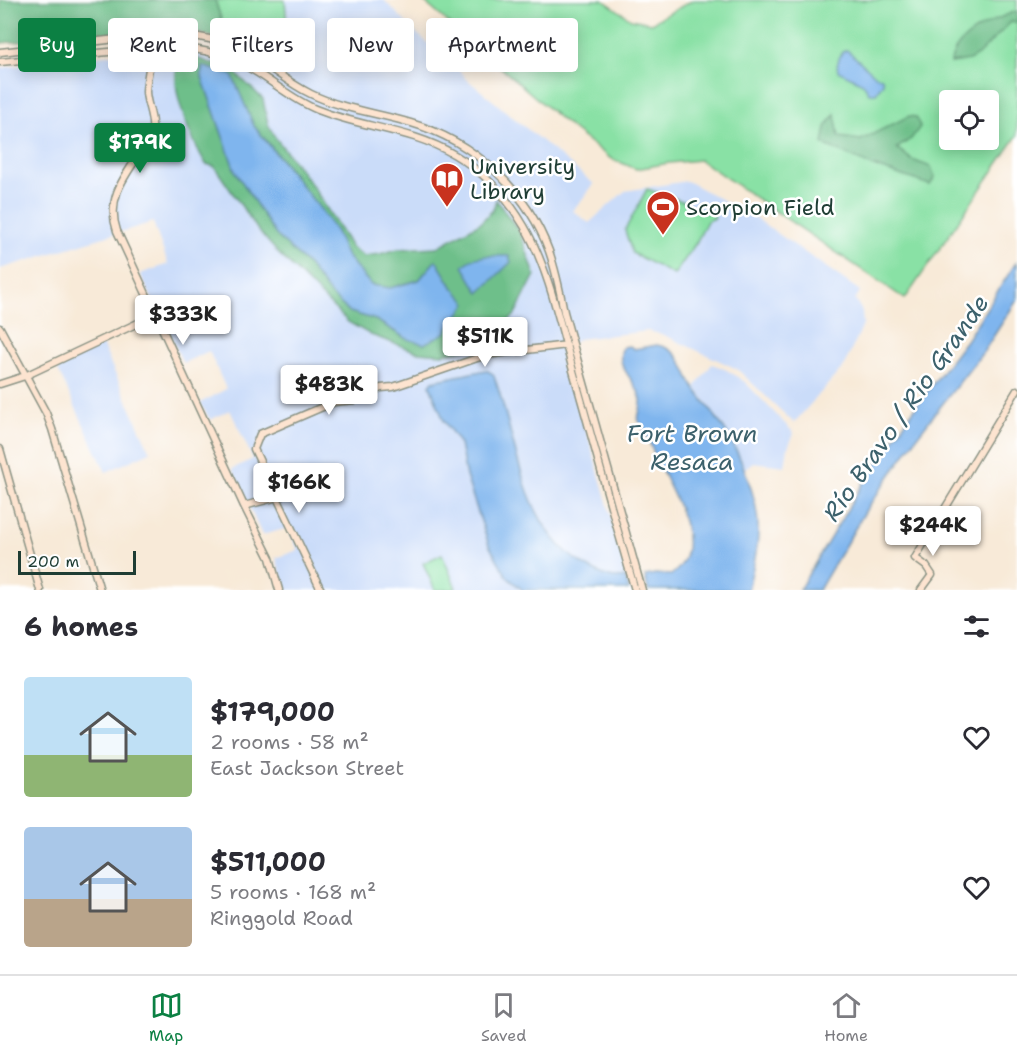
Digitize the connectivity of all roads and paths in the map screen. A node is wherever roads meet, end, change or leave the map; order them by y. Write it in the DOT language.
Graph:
graph roads {
  1 [pos="108,40"];
  2 [pos="198,49"];
  3 [pos="0,52"];
  4 [pos="108,52"];
  5 [pos="0,62"];
  6 [pos="149,72"];
  7 [pos="265,72"];
  8 [pos="276,72"];
  9 [pos="262,76"];
  10 [pos="155,315"];
  11 [pos="0,328"];
  12 [pos="574,344"];
  13 [pos="566,345"];
  14 [pos="25,376"];
  15 [pos="0,384"];
  16 [pos="1017,390"];
  17 [pos="0,449"];
  18 [pos="278,497"];
  19 [pos="244,506"];
  20 [pos="40,590"];
  21 [pos="100,590"];
  22 [pos="279,590"];
  23 [pos="321,590"];
  24 [pos="635,590"];
  25 [pos="642,590"];
  26 [pos="921,590"];
  1 -- 3 [label="main road"];
  2 -- 9 [label="main road"];
  4 -- 5 [label="main road"];
  6 -- 10 [label="main road"];
  7 -- 9 [label="main road"];
  8 -- 12 [label="main road"];
  9 -- 13 [label="main road"];
  10 -- 14 [label="main road"];
  10 -- 19 [label="main road"];
  11 -- 14 [label="main road"];
  12 -- 13 [label="main road"];
  12 -- 25 [label="main road"];
  13 -- 18 [label="main road"];
  13 -- 24 [label="main road"];
  14 -- 15 [label="main road"];
  14 -- 21 [label="main road"];
  16 -- 26 [label="main road"];
  17 -- 20 [label="main road"];
  18 -- 19 [label="main road"];
  18 -- 23 [label="main road"];
  19 -- 22 [label="main road"];
}
